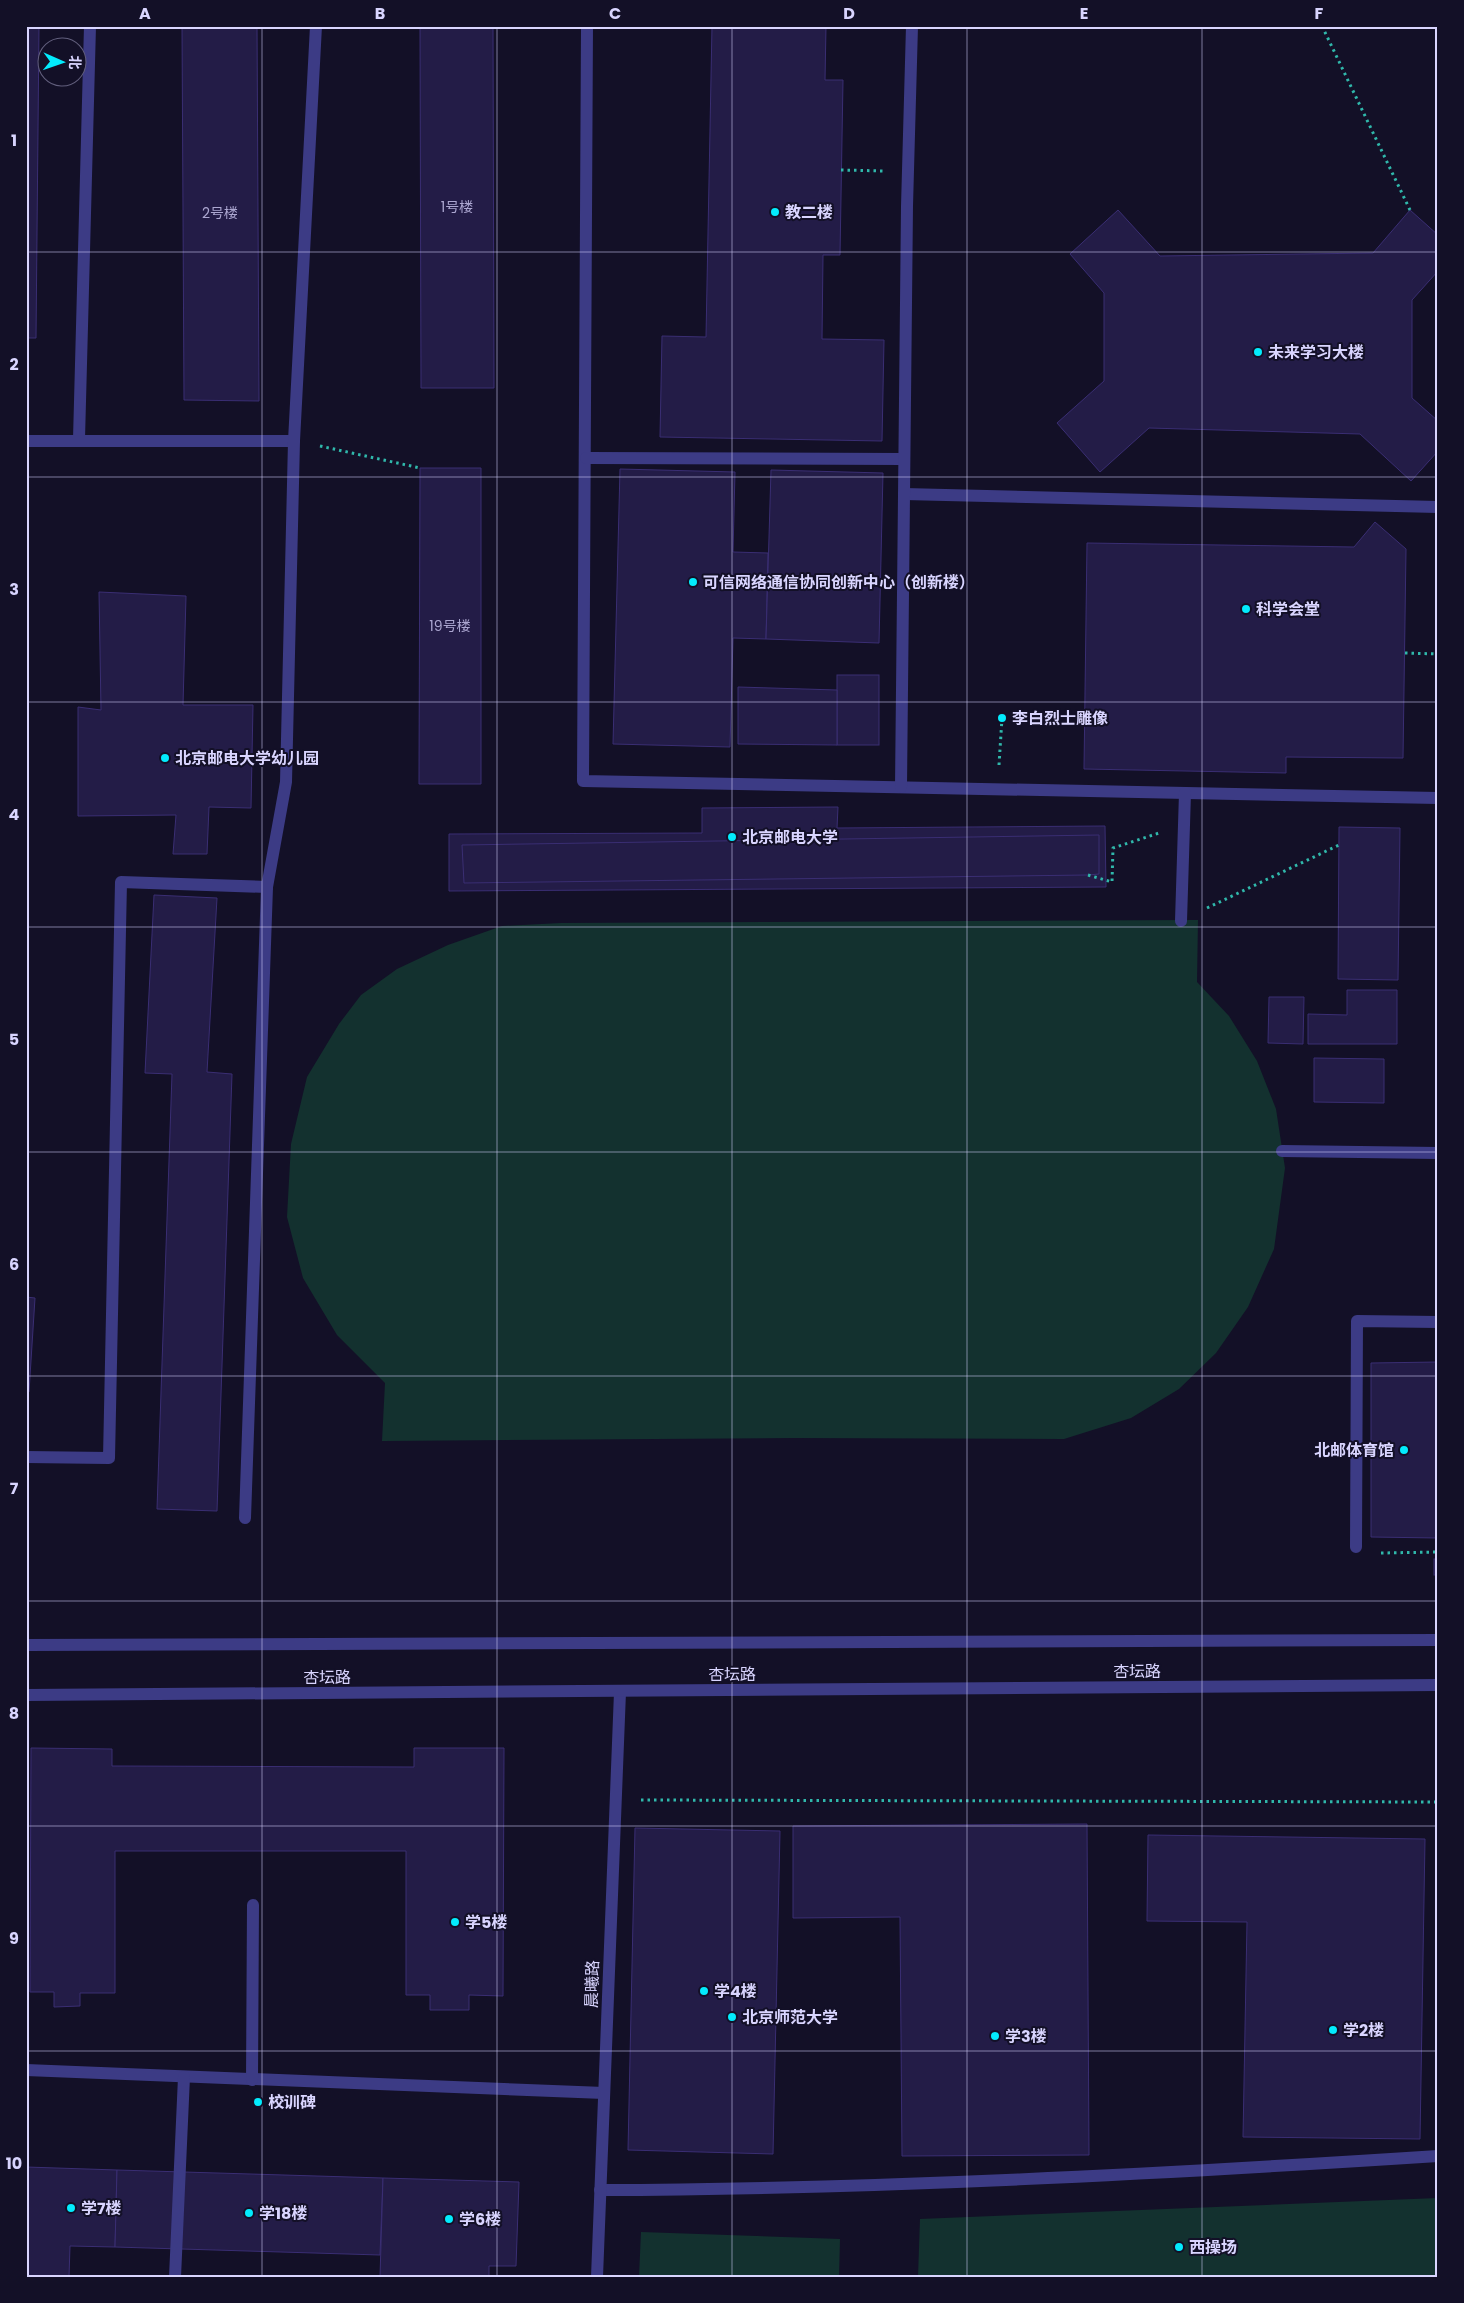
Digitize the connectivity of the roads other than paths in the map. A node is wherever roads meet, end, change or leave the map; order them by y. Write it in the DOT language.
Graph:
graph roads {
  1 [pos="90,26"];
  2 [pos="316,26"];
  3 [pos="587,26"];
  4 [pos="912,26"];
  5 [pos="79,439"];
  6 [pos="26,441"];
  7 [pos="294,441"];
  8 [pos="586,458"];
  9 [pos="904,459"];
  10 [pos="904,494"];
  11 [pos="1438,507"];
  12 [pos="901,787"];
  13 [pos="1184,793"];
  14 [pos="1438,798"];
  15 [pos="267,887"];
  16 [pos="1181,921"];
  17 [pos="1282,1151"];
  18 [pos="1438,1153"];
  19 [pos="1438,1322"];
  20 [pos="26,1457"];
  21 [pos="245,1518"];
  22 [pos="1356,1547"];
  23 [pos="1438,1640"];
  24 [pos="26,1645"];
  25 [pos="1438,1685"];
  26 [pos="620,1692"];
  27 [pos="26,1695"];
  28 [pos="253,1905"];
  29 [pos="26,2070"];
  30 [pos="184,2077"];
  31 [pos="252,2080"];
  32 [pos="604,2093"];
  33 [pos="1438,2156"];
  34 [pos="600,2190"];
  35 [pos="175,2277"];
  36 [pos="596,2277"];
  1 -- 5 [label="street"];
  2 -- 7 [label="street"];
  3 -- 8 [label="street"];
  4 -- 9 [label="street"];
  5 -- 6 [label="street"];
  5 -- 7 [label="street"];
  7 -- 15 [label="street"];
  8 -- 9 [label="street"];
  8 -- 12 [label="street"];
  9 -- 10 [label="street"];
  10 -- 11 [label="street"];
  10 -- 12 [label="street"];
  12 -- 13 [label="street"];
  13 -- 14 [label="street"];
  13 -- 16 [label="street"];
  15 -- 20 [label="street"];
  15 -- 21 [label="street"];
  17 -- 18 [label="street"];
  19 -- 22 [label="street"];
  23 -- 24 [label="street, 杏坛路"];
  25 -- 26 [label="street, 杏坛路"];
  26 -- 27 [label="street, 杏坛路"];
  26 -- 32 [label="street, 晨曦路"];
  28 -- 31 [label="street"];
  29 -- 30 [label="street"];
  30 -- 31 [label="street"];
  30 -- 35 [label="street"];
  31 -- 32 [label="street"];
  32 -- 34 [label="street, 晨曦路"];
  33 -- 34 [label="street"];
  34 -- 36 [label="street, 晨曦路"];
}
